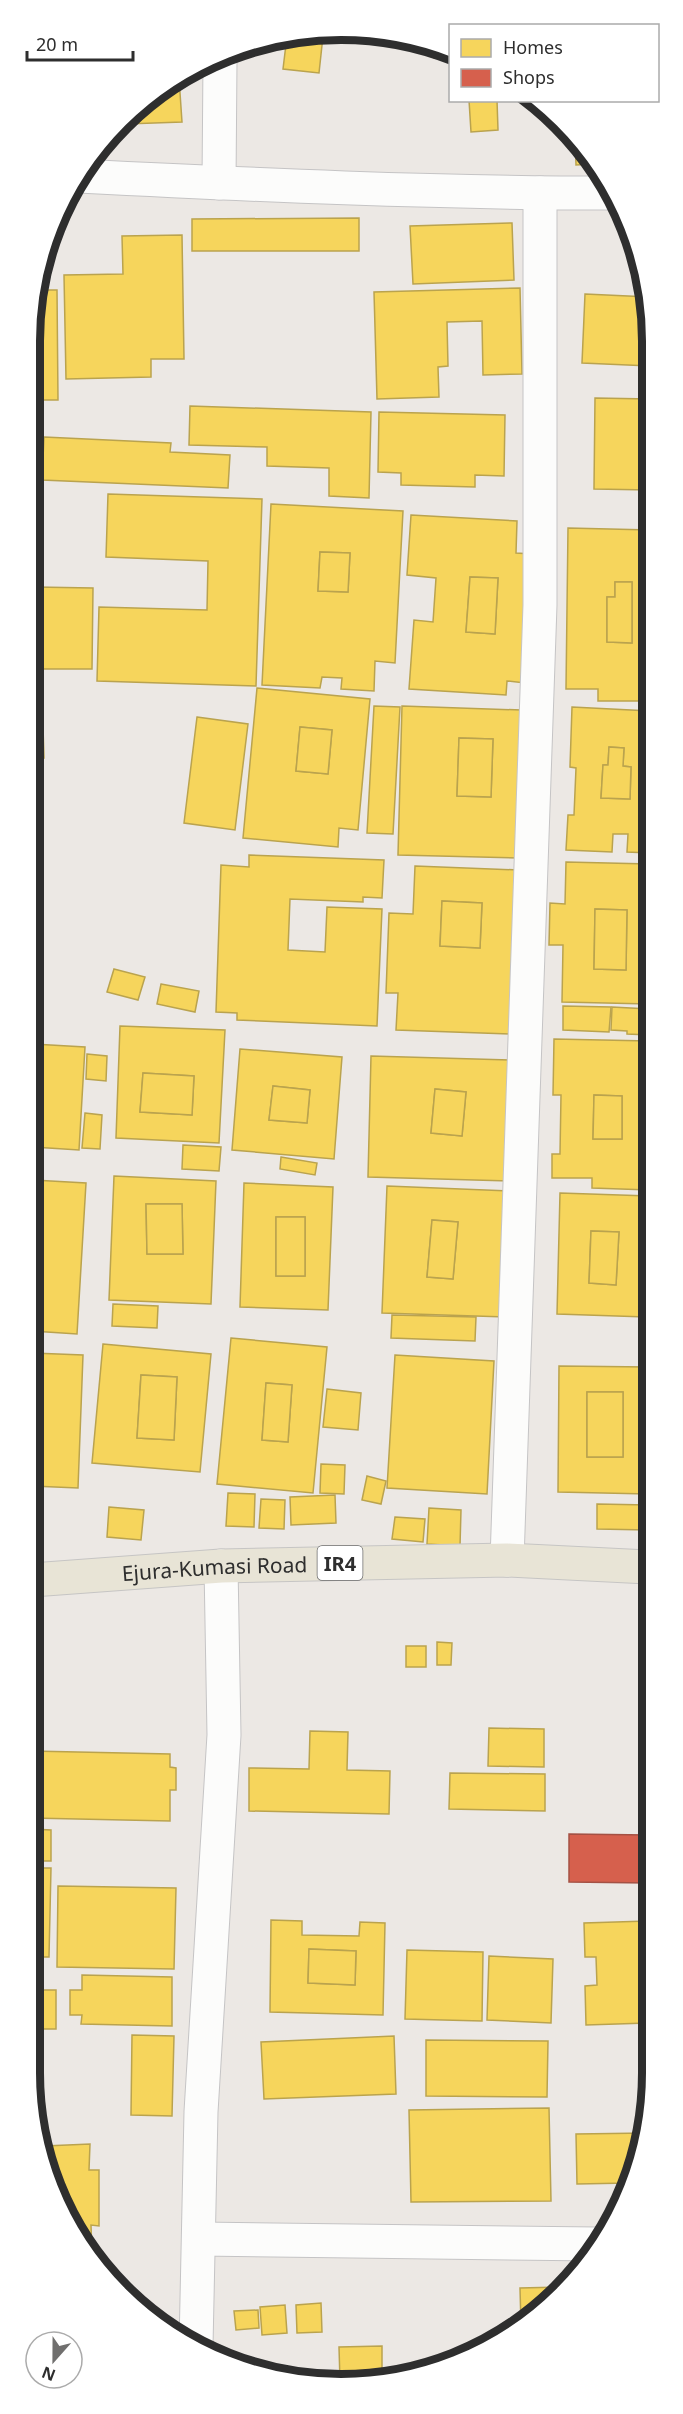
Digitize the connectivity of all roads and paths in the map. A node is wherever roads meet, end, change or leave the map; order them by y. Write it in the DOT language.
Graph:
graph roads {
  1 [pos="219,66"];
  2 [pos="90,177"];
  3 [pos="219,183"];
  4 [pos="540,193"];
  5 [pos="603,193"];
  6 [pos="507,1560"];
  7 [pos="220,1566"];
  8 [pos="642,1567"];
  9 [pos="40,1579"];
  10 [pos="199,2239"];
  11 [pos="589,2244"];
  12 [pos="196,2336"];
  1 -- 3 [label="street"];
  2 -- 3 [label="street"];
  3 -- 4 [label="street"];
  4 -- 5 [label="street"];
  4 -- 6 [label="street"];
  6 -- 7 [label="main road, Ejura-Kumasi Road / IR4"];
  6 -- 8 [label="main road, Ejura-Kumasi Road / IR4"];
  7 -- 9 [label="main road, Ejura-Kumasi Road / IR4"];
  7 -- 10 [label="street"];
  10 -- 11 [label="street"];
  10 -- 12 [label="street"];
}
